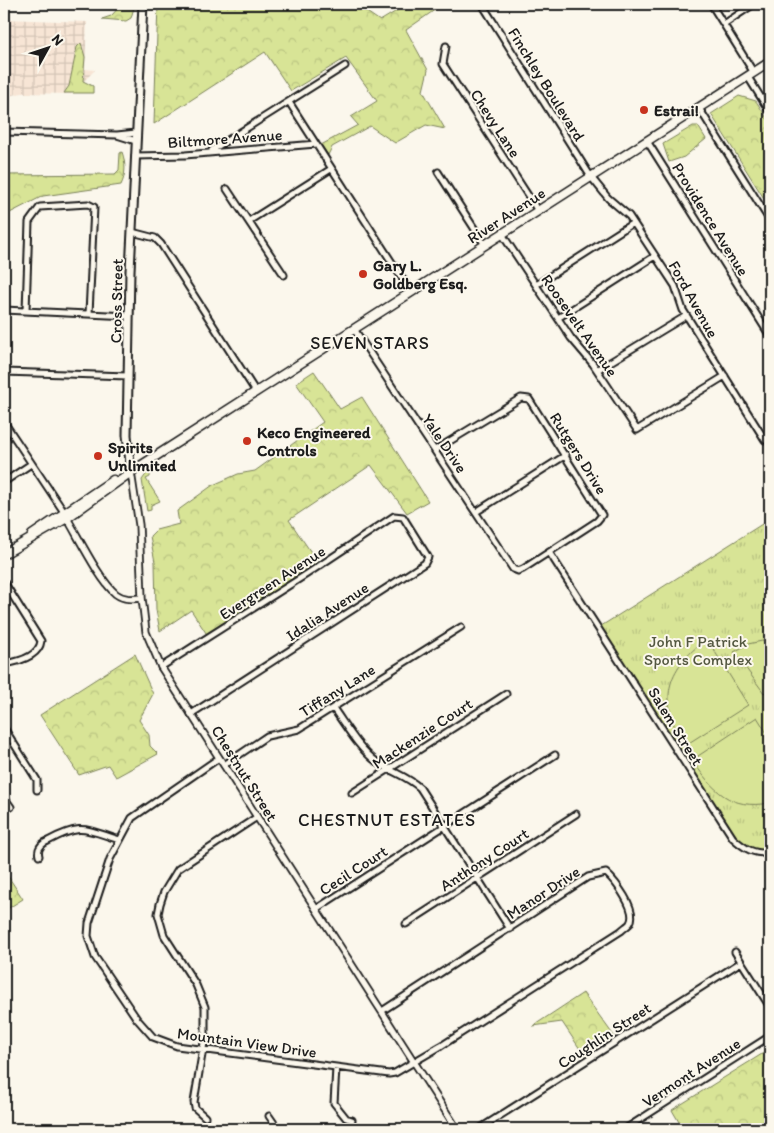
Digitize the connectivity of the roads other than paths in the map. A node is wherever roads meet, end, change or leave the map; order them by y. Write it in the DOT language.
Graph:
graph roads {
  1 [pos="143,4"];
  2 [pos="482,4"];
  3 [pos="711,4"];
  4 [pos="754,4"];
  5 [pos="724,24"];
  6 [pos="446,46"];
  7 [pos="770,62"];
  8 [pos="345,66"];
  9 [pos="751,75"];
  10 [pos="289,102"];
  11 [pos="699,108"];
  12 [pos="770,112"];
  13 [pos="4,132"];
  14 [pos="136,137"];
  15 [pos="647,141"];
  16 [pos="316,144"];
  17 [pos="209,152"];
  18 [pos="135,156"];
  19 [pos="331,169"];
  20 [pos="438,172"];
  21 [pos="591,177"];
  22 [pos="227,189"];
  23 [pos="538,211"];
  24 [pos="249,221"];
  25 [pos="770,221"];
  26 [pos="633,223"];
  27 [pos="132,232"];
  28 [pos="502,234"];
  29 [pos="485,245"];
  30 [pos="655,256"];
  31 [pos="284,276"];
  32 [pos="536,285"];
  33 [pos="411,292"];
  34 [pos="4,310"];
  35 [pos="26,311"];
  36 [pos="89,314"];
  37 [pos="129,316"];
  38 [pos="686,316"];
  39 [pos="558,318"];
  40 [pos="354,329"];
  41 [pos="770,336"];
  42 [pos="597,370"];
  43 [pos="4,372"];
  44 [pos="128,376"];
  45 [pos="724,376"];
  46 [pos="256,392"];
  47 [pos="4,422"];
  48 [pos="765,440"];
  49 [pos="435,450"];
  50 [pos="566,455"];
  51 [pos="32,464"];
  52 [pos="131,472"];
  53 [pos="4,482"];
  54 [pos="476,512"];
  55 [pos="65,515"];
  56 [pos="396,516"];
  57 [pos="549,552"];
  58 [pos="4,554"];
  59 [pos="4,582"];
  60 [pos="142,598"];
  61 [pos="461,627"];
  62 [pos="4,664"];
  63 [pos="161,667"];
  64 [pos="506,694"];
  65 [pos="333,708"];
  66 [pos="191,714"];
  67 [pos="4,728"];
  68 [pos="555,755"];
  69 [pos="219,758"];
  70 [pos="224,765"];
  71 [pos="390,769"];
  72 [pos="37,790"];
  73 [pos="352,793"];
  74 [pos="4,797"];
  75 [pos="11,807"];
  76 [pos="576,814"];
  77 [pos="257,817"];
  78 [pos="445,826"];
  79 [pos="120,840"];
  80 [pos="770,853"];
  81 [pos="39,856"];
  82 [pos="478,878"];
  83 [pos="316,909"];
  84 [pos="406,924"];
  85 [pos="510,928"];
  86 [pos="735,952"];
  87 [pos="741,962"];
  88 [pos="770,1007"];
  89 [pos="382,1011"];
  90 [pos="770,1036"];
  91 [pos="202,1050"];
  92 [pos="415,1063"];
  93 [pos="336,1068"];
  94 [pos="269,1116"];
  95 [pos="205,1117"];
  96 [pos="352,1120"];
  97 [pos="278,1129"];
  98 [pos="457,1129"];
  99 [pos="479,1129"];
  100 [pos="625,1129"];
  1 -- 14 [label="main road, Cross Street"];
  2 -- 21 [label="street, Finchley Boulevard"];
  3 -- 5 [label="street"];
  4 -- 5 [label="street"];
  5 -- 9 [label="street"];
  6 -- 23 [label="street, Chevy Lane"];
  7 -- 9 [label="highway, River Avenue"];
  8 -- 10 [label="street"];
  9 -- 11 [label="highway, River Avenue"];
  9 -- 12 [label="street"];
  10 -- 16 [label="street"];
  10 -- 17 [label="street"];
  11 -- 15 [label="highway, River Avenue"];
  11 -- 25 [label="street"];
  13 -- 14 [label="street"];
  14 -- 18 [label="main road, Cross Street"];
  15 -- 21 [label="highway, River Avenue"];
  15 -- 41 [label="street, Providence Avenue"];
  16 -- 17 [label="street, Biltmore Avenue"];
  16 -- 19 [label="street"];
  17 -- 18 [label="street, Biltmore Avenue"];
  18 -- 27 [label="main road, Cross Street"];
  19 -- 24 [label="street"];
  19 -- 33 [label="street"];
  20 -- 29 [label="street"];
  21 -- 23 [label="highway, River Avenue"];
  21 -- 26 [label="street, Ford Avenue"];
  22 -- 24 [label="street"];
  23 -- 28 [label="highway, River Avenue"];
  24 -- 31 [label="street"];
  26 -- 30 [label="street, Ford Avenue"];
  26 -- 32 [label="street"];
  27 -- 37 [label="main road, Cross Street"];
  27 -- 46 [label="street"];
  28 -- 29 [label="highway, River Avenue"];
  28 -- 32 [label="street, Roosevelt Avenue"];
  29 -- 33 [label="highway, River Avenue"];
  30 -- 38 [label="street, Ford Avenue"];
  30 -- 39 [label="street"];
  32 -- 39 [label="street, Roosevelt Avenue"];
  33 -- 40 [label="highway, River Avenue"];
  34 -- 35 [label="street"];
  35 -- 36 [label="street"];
  35 -- 36 [label="street"];
  36 -- 37 [label="street"];
  37 -- 44 [label="main road, Cross Street"];
  38 -- 42 [label="street"];
  38 -- 45 [label="street, Ford Avenue"];
  39 -- 42 [label="street, Roosevelt Avenue"];
  40 -- 46 [label="highway, River Avenue"];
  40 -- 49 [label="street, Yale Drive"];
  42 -- 45 [label="street, Roosevelt Avenue"];
  43 -- 44 [label="street"];
  44 -- 52 [label="main road, Cross Street"];
  45 -- 48 [label="street, Ford Avenue"];
  46 -- 52 [label="highway, River Avenue"];
  47 -- 51 [label="street"];
  49 -- 50 [label="street, Rutgers Drive"];
  49 -- 54 [label="street, Yale Drive"];
  50 -- 54 [label="street"];
  50 -- 57 [label="street, Rutgers Drive"];
  51 -- 53 [label="street"];
  51 -- 55 [label="street"];
  52 -- 55 [label="highway, River Avenue"];
  52 -- 60 [label="street, Cross Street"];
  54 -- 57 [label="street, Yale Drive"];
  55 -- 58 [label="highway, River Avenue"];
  55 -- 60 [label="street"];
  56 -- 63 [label="street, Evergreen Avenue"];
  56 -- 66 [label="street, Idalia Avenue"];
  57 -- 80 [label="street, Salem Street"];
  59 -- 62 [label="street"];
  60 -- 63 [label="street, Chestnut Street"];
  61 -- 65 [label="street, Tiffany Lane"];
  63 -- 66 [label="street, Chestnut Street"];
  64 -- 71 [label="street, Mackenzie Court"];
  65 -- 70 [label="street, Tiffany Lane"];
  65 -- 71 [label="street"];
  66 -- 69 [label="street, Chestnut Street"];
  67 -- 72 [label="street"];
  68 -- 78 [label="street, Cecil Court"];
  69 -- 70 [label="street, Chestnut Street"];
  69 -- 79 [label="street, Mountain View Drive"];
  70 -- 77 [label="street, Chestnut Street"];
  71 -- 73 [label="street, Mackenzie Court"];
  71 -- 78 [label="street"];
  74 -- 75 [label="street"];
  76 -- 82 [label="street, Anthony Court"];
  77 -- 83 [label="street, Chestnut Street"];
  77 -- 91 [label="street"];
  78 -- 82 [label="street"];
  78 -- 83 [label="street, Cecil Court"];
  79 -- 81 [label="street"];
  79 -- 91 [label="street, Mountain View Drive"];
  82 -- 84 [label="street, Anthony Court"];
  82 -- 85 [label="street"];
  83 -- 89 [label="street, Chestnut Street"];
  85 -- 89 [label="street, Manor Drive"];
  85 -- 92 [label="street, Manor Drive"];
  86 -- 87 [label="street"];
  87 -- 88 [label="street"];
  87 -- 99 [label="street, Coughlin Street"];
  89 -- 92 [label="street, Chestnut Street"];
  90 -- 100 [label="street, Vermont Avenue"];
  91 -- 93 [label="street, Mountain View Drive"];
  91 -- 95 [label="street"];
  92 -- 93 [label="street, Mountain View Drive"];
  92 -- 98 [label="street, Chestnut Street"];
  93 -- 96 [label="street"];
  94 -- 97 [label="street"];
}
